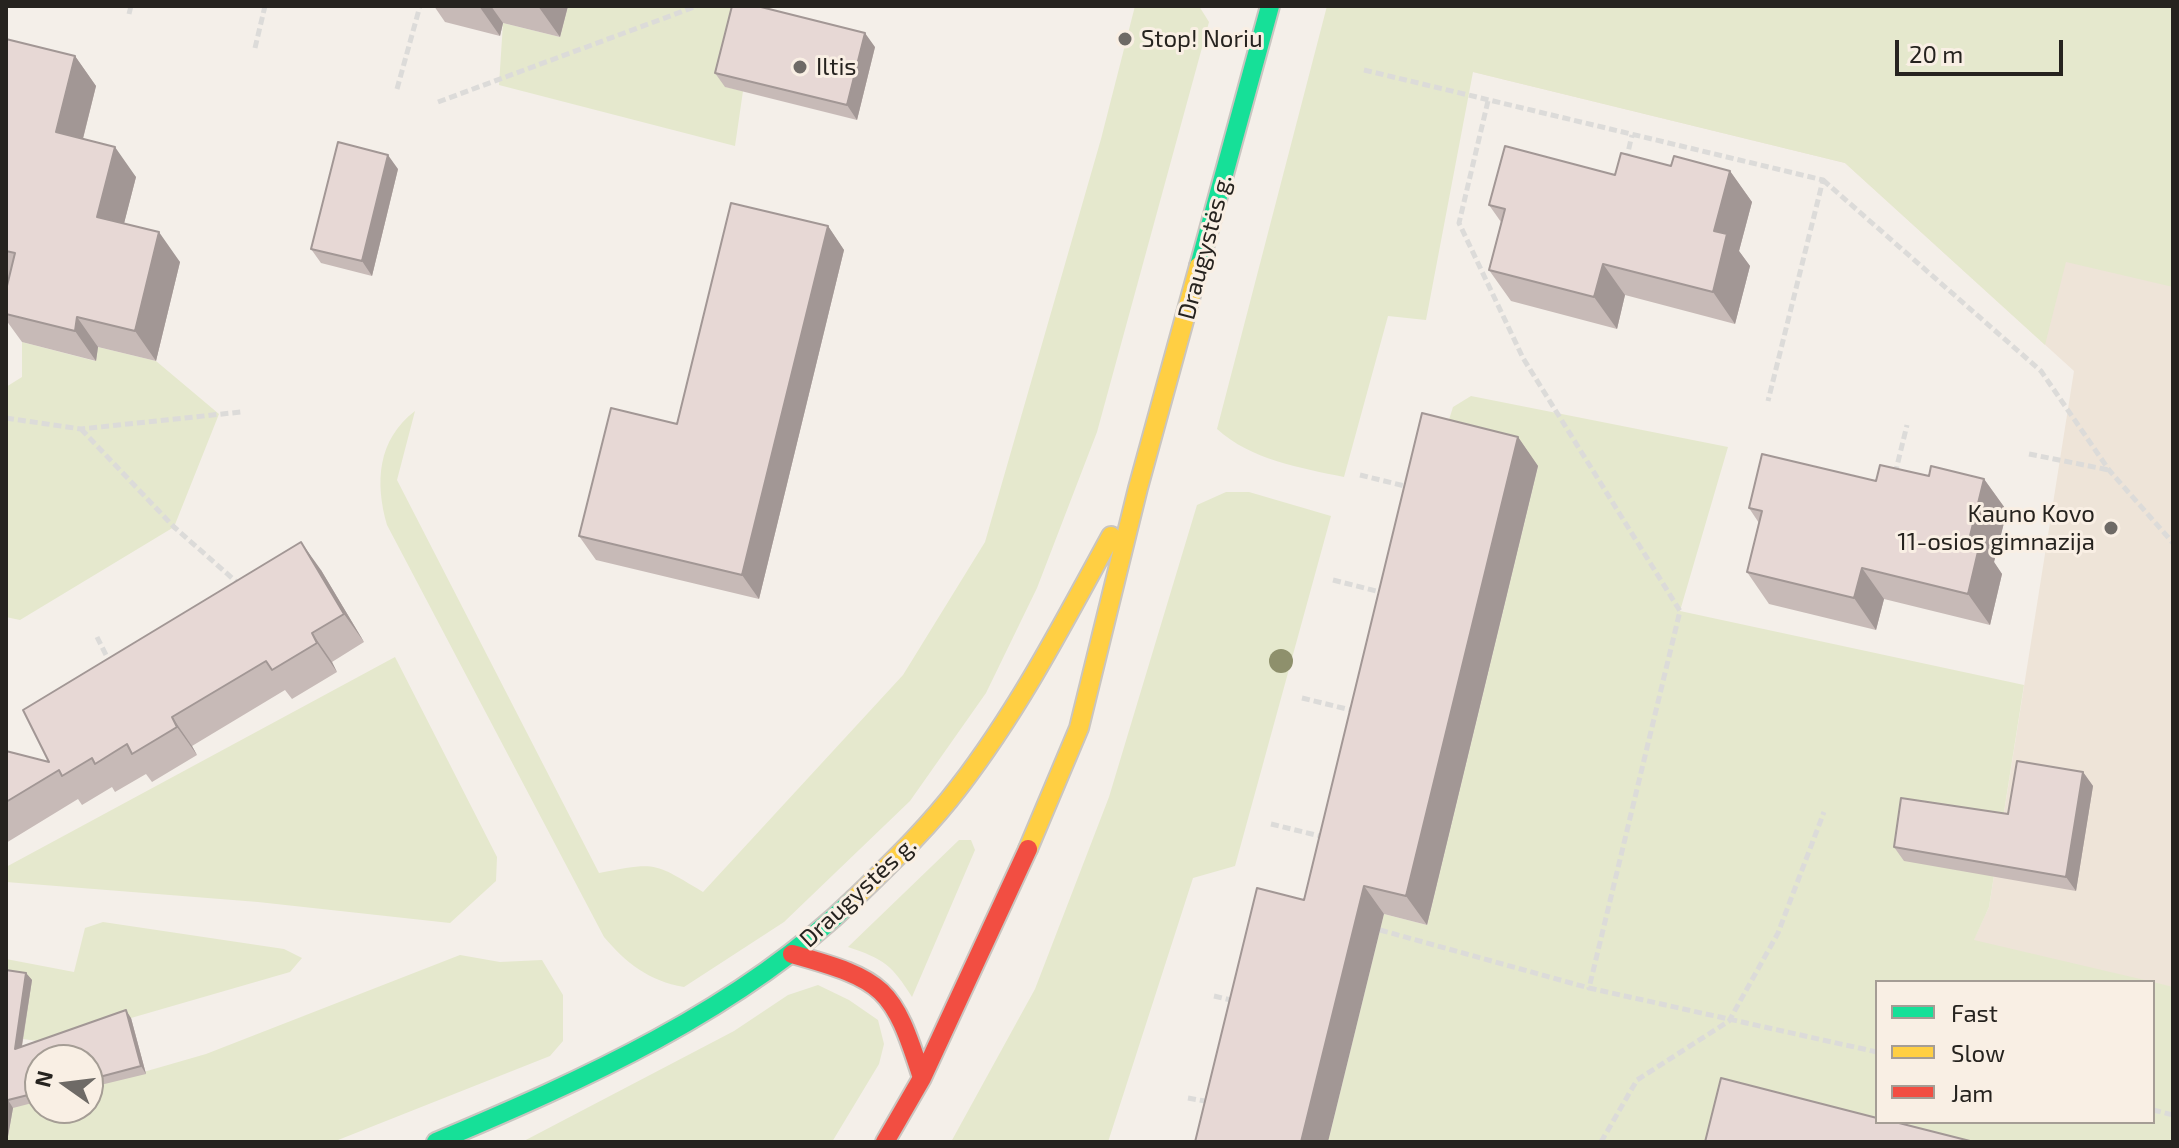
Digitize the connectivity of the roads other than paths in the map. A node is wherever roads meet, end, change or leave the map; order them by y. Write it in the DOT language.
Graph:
graph roads {
  1 [pos="1270,6"];
  2 [pos="1138,488"];
  3 [pos="792,954"];
  4 [pos="922,1078"];
  5 [pos="436,1142"];
  6 [pos="885,1142"];
  1 -- 2 [label="main road, Draugystės g."];
  2 -- 3 [label="main road, Draugystės g."];
  2 -- 4 [label="main road, Draugystės g."];
  3 -- 4 [label="main road"];
  3 -- 5 [label="main road, Draugystės g."];
  4 -- 6 [label="main road, Draugystės g."];
}
